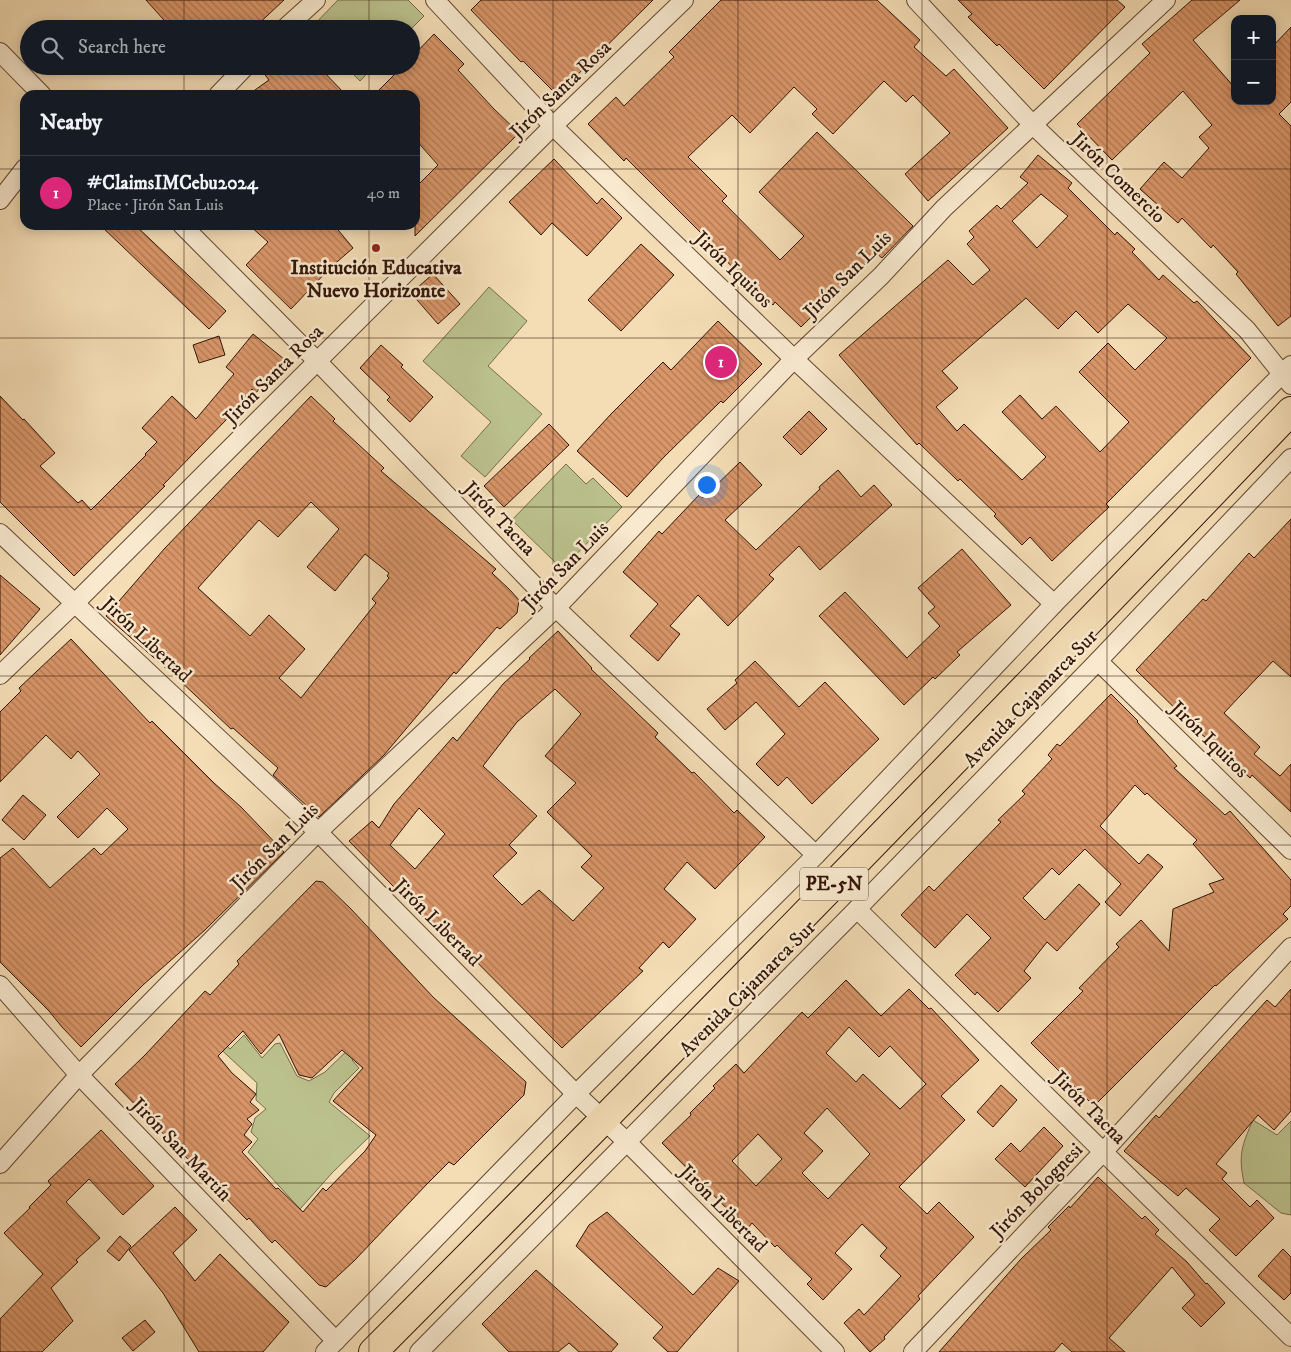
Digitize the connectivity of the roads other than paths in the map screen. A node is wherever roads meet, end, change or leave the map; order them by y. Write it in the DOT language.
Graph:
graph roads {
  1 [pos="316,0"];
  2 [pos="435,0"];
  3 [pos="684,0"];
  4 [pos="916,0"];
  5 [pos="1166,0"];
  6 [pos="294,20"];
  7 [pos="0,52"];
  8 [pos="20,72"];
  9 [pos="22,75"];
  10 [pos="237,75"];
  11 [pos="37,90"];
  12 [pos="223,90"];
  13 [pos="1033,124"];
  14 [pos="554,126"];
  15 [pos="20,174"];
  16 [pos="0,200"];
  17 [pos="187,230"];
  18 [pos="794,359"];
  19 [pos="318,361"];
  20 [pos="1288,375"];
  21 [pos="1291,412"];
  22 [pos="1291,458"];
  23 [pos="0,533"];
  24 [pos="75,603"];
  25 [pos="1054,604"];
  26 [pos="556,608"];
  27 [pos="1098,661"];
  28 [pos="0,675"];
  29 [pos="318,832"];
  30 [pos="1291,850"];
  31 [pos="816,855"];
  32 [pos="857,909"];
  33 [pos="1291,947"];
  34 [pos="0,985"];
  35 [pos="79,1075"];
  36 [pos="576,1094"];
  37 [pos="604,1120"];
  38 [pos="626,1141"];
  39 [pos="1103,1152"];
  40 [pos="0,1164"];
  41 [pos="1291,1337"];
  42 [pos="330,1346"];
  43 [pos="373,1352"];
  44 [pos="419,1352"];
  45 [pos="835,1352"];
  46 [pos="913,1352"];
  1 -- 6 [label="street"];
  2 -- 14 [label="street, Jirón Iquitos"];
  3 -- 14 [label="street, Jirón Santa Rosa"];
  4 -- 13 [label="street, Jirón Comercio"];
  5 -- 13 [label="street, Jirón San Luis"];
  7 -- 8 [label="street"];
  9 -- 11 [label="street"];
  10 -- 12 [label="street"];
  13 -- 18 [label="street, Jirón San Luis"];
  13 -- 20 [label="street, Jirón Comercio"];
  14 -- 18 [label="street, Jirón Iquitos"];
  14 -- 19 [label="street, Jirón Santa Rosa"];
  15 -- 16 [label="street"];
  17 -- 19 [label="street, Jirón Tacna"];
  18 -- 25 [label="street, Jirón Iquitos"];
  18 -- 26 [label="street, Jirón San Luis"];
  19 -- 24 [label="street, Jirón Santa Rosa"];
  19 -- 26 [label="street, Jirón Tacna"];
  20 -- 25 [label="street"];
  21 -- 37 [label="highway, PE-5N"];
  22 -- 27 [label="street, Avenida Cajamarca Sur"];
  23 -- 24 [label="street, Jirón Libertad"];
  24 -- 28 [label="street, Jirón Santa Rosa"];
  24 -- 29 [label="street, Jirón Libertad"];
  25 -- 31 [label="street"];
  26 -- 29 [label="street, Jirón San Luis"];
  26 -- 31 [label="street, Jirón Tacna"];
  27 -- 30 [label="street, Jirón Iquitos"];
  27 -- 32 [label="street, Avenida Cajamarca Sur"];
  29 -- 35 [label="street, Jirón San Luis"];
  29 -- 36 [label="street, Jirón Libertad"];
  31 -- 36 [label="street"];
  32 -- 38 [label="street, Avenida Cajamarca Sur"];
  32 -- 39 [label="street, Jirón Tacna"];
  33 -- 39 [label="street, Jirón Bolognesi"];
  34 -- 35 [label="street, Jirón San Martín"];
  35 -- 40 [label="street, Jirón San Luis"];
  35 -- 42 [label="street, Jirón San Martín"];
  36 -- 37 [label="street, Jirón Libertad"];
  36 -- 42 [label="street"];
  37 -- 38 [label="street, Jirón Libertad"];
  37 -- 43 [label="highway, PE-5N"];
  38 -- 44 [label="street, Avenida Cajamarca Sur"];
  38 -- 45 [label="street, Jirón Libertad"];
  39 -- 41 [label="street, Jirón Tacna"];
  39 -- 46 [label="street, Jirón Bolognesi"];
}
